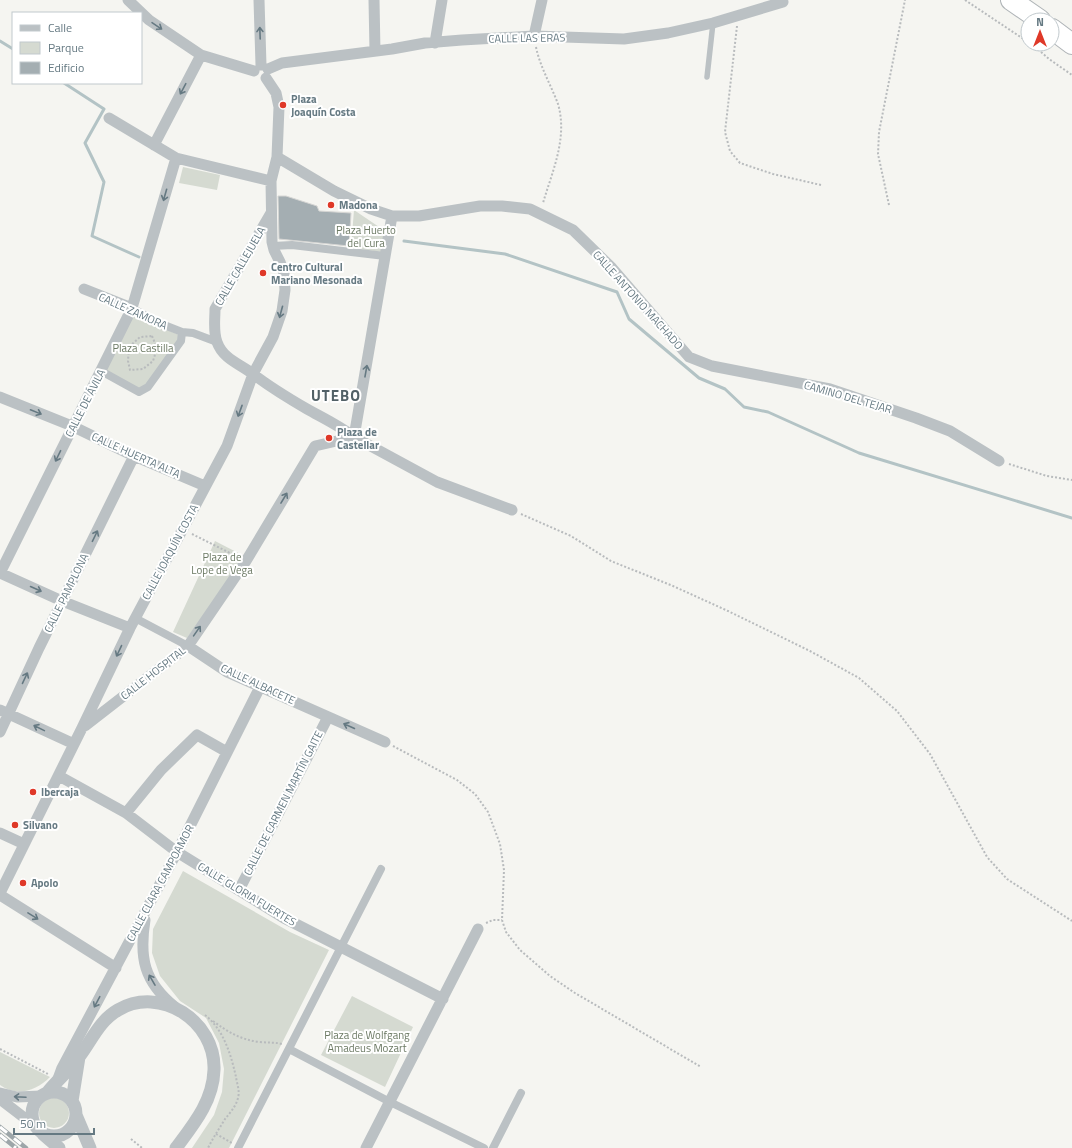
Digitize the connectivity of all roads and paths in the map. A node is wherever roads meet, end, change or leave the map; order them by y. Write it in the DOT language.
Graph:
graph roads {
  1 [pos="128,0"];
  2 [pos="259,0"];
  3 [pos="374,0"];
  4 [pos="442,0"];
  5 [pos="542,0"];
  6 [pos="905,0"];
  7 [pos="965,0"];
  8 [pos="1010,0"];
  9 [pos="783,2"];
  10 [pos="141,12"];
  11 [pos="1028,12"];
  12 [pos="142,13"];
  13 [pos="738,16"];
  14 [pos="713,24"];
  15 [pos="1060,35"];
  16 [pos="534,36"];
  17 [pos="1020,37"];
  18 [pos="435,42"];
  19 [pos="1072,44"];
  20 [pos="375,51"];
  21 [pos="1041,52"];
  22 [pos="202,55"];
  23 [pos="262,71"];
  24 [pos="1072,75"];
  25 [pos="707,77"];
  26 [pos="109,118"];
  27 [pos="154,144"];
  28 [pos="277,157"];
  29 [pos="176,158"];
  30 [pos="271,181"];
  31 [pos="821,186"];
  32 [pos="889,205"];
  33 [pos="271,213"];
  34 [pos="540,214"];
  35 [pos="392,216"];
  36 [pos="272,246"];
  37 [pos="385,256"];
  38 [pos="84,289"];
  39 [pos="132,308"];
  40 [pos="182,332"];
  41 [pos="216,342"];
  42 [pos="129,347"];
  43 [pos="689,356"];
  44 [pos="101,371"];
  45 [pos="253,374"];
  46 [pos="0,397"];
  47 [pos="72,426"];
  48 [pos="354,437"];
  49 [pos="134,456"];
  50 [pos="999,461"];
  51 [pos="1072,480"];
  52 [pos="205,486"];
  53 [pos="512,510"];
  54 [pos="182,530"];
  55 [pos="246,560"];
  56 [pos="0,573"];
  57 [pos="62,601"];
  58 [pos="135,618"];
  59 [pos="130,628"];
  60 [pos="188,646"];
  61 [pos="260,687"];
  62 [pos="4,711"];
  63 [pos="328,717"];
  64 [pos="82,728"];
  65 [pos="0,732"];
  66 [pos="385,742"];
  67 [pos="74,744"];
  68 [pos="227,752"];
  69 [pos="59,776"];
  70 [pos="126,813"];
  71 [pos="0,833"];
  72 [pos="24,844"];
  73 [pos="177,852"];
  74 [pos="381,869"];
  75 [pos="238,890"];
  76 [pos="0,894"];
  77 [pos="146,911"];
  78 [pos="502,920"];
  79 [pos="1072,921"];
  80 [pos="478,929"];
  81 [pos="341,947"];
  82 [pos="116,968"];
  83 [pos="443,999"];
  84 [pos="177,1009"];
  85 [pos="204,1014"];
  86 [pos="208,1018"];
  87 [pos="289,1049"];
  88 [pos="79,1057"];
  89 [pos="701,1067"];
  90 [pos="58,1079"];
  91 [pos="0,1093"];
  92 [pos="521,1093"];
  93 [pos="44,1095"];
  94 [pos="0,1099"];
  95 [pos="72,1101"];
  96 [pos="390,1102"];
  97 [pos="76,1115"];
  98 [pos="39,1130"];
  99 [pos="216,1134"];
  100 [pos="131,1139"];
  101 [pos="240,1147"];
  102 [pos="59,1148"];
  103 [pos="90,1148"];
  104 [pos="142,1148"];
  105 [pos="176,1148"];
  106 [pos="208,1148"];
  107 [pos="366,1148"];
  108 [pos="484,1148"];
  109 [pos="493,1148"];
  1 -- 10 [label="street, one-way"];
  23 -- 2 [label="street, one-way"];
  3 -- 20 [label="street"];
  4 -- 18 [label="street"];
  5 -- 16 [label="street"];
  6 -- 32 [label="path"];
  7 -- 17 [label="path"];
  8 -- 11 [label="highway"];
  9 -- 13 [label="street, CALLE LAS ERAS"];
  12 -- 22 [label="street, one-way"];
  13 -- 14 [label="street, CALLE LAS ERAS"];
  13 -- 31 [label="path"];
  14 -- 16 [label="street, CALLE LAS ERAS"];
  14 -- 25 [label="lane"];
  15 -- 19 [label="highway"];
  16 -- 18 [label="street, CALLE LAS ERAS"];
  16 -- 34 [label="path"];
  18 -- 20 [label="street, CALLE LAS ERAS"];
  20 -- 23 [label="street, CALLE LAS ERAS"];
  21 -- 24 [label="path"];
  22 -- 23 [label="street"];
  22 -- 27 [label="street, one-way"];
  23 -- 28 [label="street"];
  26 -- 27 [label="street"];
  27 -- 29 [label="street"];
  28 -- 30 [label="street"];
  28 -- 35 [label="street, CALLE ANTONIO MACHADO"];
  29 -- 30 [label="street"];
  29 -- 39 [label="street, CALLE DE ÁVILA, one-way"];
  30 -- 33 [label="street"];
  33 -- 36 [label="street"];
  33 -- 41 [label="street, CALLE CALLEJUELA"];
  34 -- 35 [label="street, CALLE ANTONIO MACHADO"];
  34 -- 43 [label="street, CALLE ANTONIO MACHADO"];
  35 -- 37 [label="street"];
  36 -- 37 [label="street"];
  36 -- 45 [label="street, CALLE JOAQUÍN COSTA, one-way"];
  48 -- 37 [label="street, one-way"];
  38 -- 39 [label="street, CALLE ZAMORA"];
  39 -- 40 [label="street, CALLE ZAMORA"];
  39 -- 44 [label="street, CALLE DE ÁVILA"];
  40 -- 41 [label="street, CALLE ZAMORA"];
  40 -- 44 [label="street"];
  41 -- 45 [label="street"];
  42 -- 42 [label="path"];
  43 -- 50 [label="street, CAMINO DEL TEJAR"];
  44 -- 47 [label="street, CALLE DE ÁVILA"];
  45 -- 48 [label="street"];
  45 -- 52 [label="street, CALLE JOAQUÍN COSTA, one-way"];
  46 -- 47 [label="street, CALLE HUERTA ALTA, one-way"];
  47 -- 49 [label="street, CALLE HUERTA ALTA"];
  47 -- 56 [label="street, CALLE DE ÁVILA, one-way"];
  48 -- 53 [label="street"];
  55 -- 48 [label="street, CALLE HOSPITAL, one-way"];
  49 -- 52 [label="street, CALLE HUERTA ALTA"];
  57 -- 49 [label="street, CALLE PAMPLONA, one-way"];
  50 -- 51 [label="path"];
  52 -- 54 [label="street, CALLE JOAQUÍN COSTA"];
  53 -- 79 [label="path"];
  54 -- 55 [label="path"];
  54 -- 58 [label="street, CALLE JOAQUÍN COSTA"];
  60 -- 55 [label="street, CALLE HOSPITAL, one-way"];
  56 -- 57 [label="street, one-way"];
  57 -- 59 [label="street"];
  62 -- 57 [label="street, CALLE PAMPLONA, one-way"];
  58 -- 59 [label="street, CALLE JOAQUÍN COSTA"];
  58 -- 60 [label="street, CALLE ALBACETE"];
  59 -- 64 [label="street, CALLE JOAQUÍN COSTA, one-way"];
  60 -- 61 [label="street, CALLE ALBACETE"];
  60 -- 64 [label="street, CALLE HOSPITAL"];
  61 -- 63 [label="street, CALLE ALBACETE"];
  61 -- 68 [label="street, CALLE CLARA CAMPOAMOR"];
  62 -- 65 [label="street, CALLE PAMPLONA"];
  67 -- 62 [label="street, one-way"];
  66 -- 63 [label="street, CALLE ALBACETE, one-way"];
  63 -- 75 [label="street, CALLE DE CARMEN MARTÍN GAITE"];
  64 -- 67 [label="street, CALLE JOAQUÍN COSTA"];
  66 -- 78 [label="path"];
  67 -- 69 [label="street, CALLE JOAQUÍN COSTA"];
  68 -- 70 [label="street"];
  68 -- 73 [label="street, CALLE CLARA CAMPOAMOR"];
  69 -- 70 [label="street, CALLE GLORIA FUERTES"];
  69 -- 72 [label="street, CALLE JOAQUÍN COSTA"];
  70 -- 73 [label="street, CALLE GLORIA FUERTES"];
  71 -- 72 [label="street"];
  72 -- 76 [label="street, CALLE JOAQUÍN COSTA"];
  73 -- 75 [label="street, CALLE GLORIA FUERTES"];
  73 -- 77 [label="street, CALLE CLARA CAMPOAMOR"];
  74 -- 81 [label="street"];
  75 -- 81 [label="street, CALLE GLORIA FUERTES"];
  76 -- 82 [label="street, one-way"];
  77 -- 82 [label="street, CALLE CLARA CAMPOAMOR"];
  84 -- 77 [label="street, one-way"];
  78 -- 80 [label="path"];
  78 -- 89 [label="path"];
  80 -- 83 [label="street"];
  81 -- 83 [label="street, CALLE GLORIA FUERTES"];
  81 -- 87 [label="street"];
  82 -- 90 [label="street, CALLE CLARA CAMPOAMOR, one-way"];
  83 -- 96 [label="street"];
  84 -- 88 [label="street"];
  84 -- 105 [label="street"];
  85 -- 86 [label="path"];
  86 -- 87 [label="path"];
  86 -- 99 [label="path"];
  87 -- 96 [label="street"];
  87 -- 101 [label="street"];
  88 -- 90 [label="street"];
  88 -- 95 [label="street"];
  90 -- 93 [label="street"];
  93 -- 91 [label="street, one-way"];
  92 -- 109 [label="street"];
  93 -- 95 [label="street"];
  93 -- 98 [label="street"];
  94 -- 98 [label="street"];
  95 -- 97 [label="street"];
  96 -- 107 [label="street"];
  96 -- 108 [label="street"];
  97 -- 98 [label="street"];
  97 -- 103 [label="street"];
  98 -- 102 [label="street"];
  99 -- 101 [label="path"];
  99 -- 106 [label="path"];
  100 -- 104 [label="path"];
}
